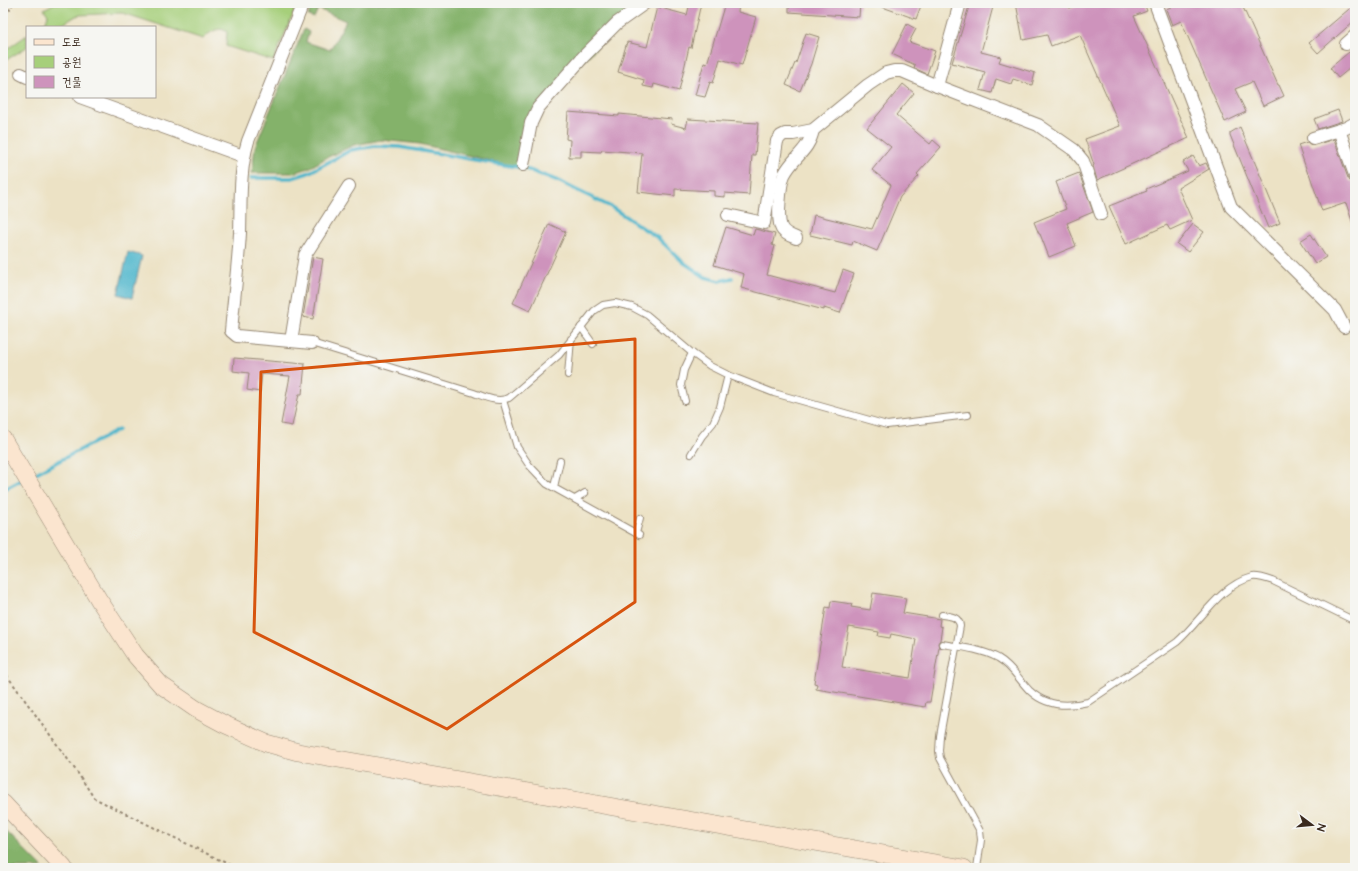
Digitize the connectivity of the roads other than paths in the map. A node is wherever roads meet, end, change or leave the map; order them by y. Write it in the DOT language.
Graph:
graph roads {
  1 [pos="303,3"];
  2 [pos="645,3"];
  3 [pos="960,3"];
  4 [pos="1155,3"];
  5 [pos="937,86"];
  6 [pos="83,98"];
  7 [pos="1355,123"];
  8 [pos="813,130"];
  9 [pos="1339,130"];
  10 [pos="1313,138"];
  11 [pos="243,156"];
  12 [pos="523,165"];
  13 [pos="1355,175"];
  14 [pos="349,186"];
  15 [pos="1102,214"];
  16 [pos="728,215"];
  17 [pos="796,238"];
  18 [pos="1344,326"];
  19 [pos="581,327"];
  20 [pos="571,340"];
  21 [pos="291,341"];
  22 [pos="312,344"];
  23 [pos="593,344"];
  24 [pos="692,353"];
  25 [pos="568,375"];
  26 [pos="728,376"];
  27 [pos="503,400"];
  28 [pos="685,401"];
  29 [pos="968,415"];
  30 [pos="3,439"];
  31 [pos="691,454"];
  32 [pos="560,461"];
  33 [pos="554,487"];
  34 [pos="585,493"];
  35 [pos="575,499"];
  36 [pos="640,518"];
  37 [pos="942,614"];
  38 [pos="1355,621"];
  39 [pos="942,644"];
  40 [pos="956,646"];
  41 [pos="3,803"];
  42 [pos="64,868"];
  43 [pos="964,868"];
  44 [pos="977,868"];
  1 -- 11 [label="street"];
  2 -- 12 [label="street"];
  3 -- 5 [label="street"];
  4 -- 18 [label="street"];
  5 -- 8 [label="street"];
  5 -- 15 [label="street"];
  6 -- 11 [label="street"];
  7 -- 9 [label="street"];
  8 -- 16 [label="street"];
  8 -- 17 [label="street"];
  9 -- 10 [label="street"];
  9 -- 13 [label="street"];
  11 -- 21 [label="street"];
  14 -- 21 [label="street"];
  19 -- 20 [label="lane"];
  19 -- 23 [label="lane"];
  19 -- 24 [label="lane"];
  20 -- 25 [label="lane"];
  20 -- 27 [label="lane"];
  21 -- 22 [label="street"];
  22 -- 27 [label="lane"];
  24 -- 26 [label="lane"];
  24 -- 28 [label="lane"];
  26 -- 29 [label="lane"];
  26 -- 31 [label="lane"];
  27 -- 33 [label="lane"];
  30 -- 43 [label="street"];
  32 -- 33 [label="lane"];
  33 -- 35 [label="lane"];
  34 -- 35 [label="lane"];
  35 -- 36 [label="lane"];
  37 -- 40 [label="lane"];
  38 -- 40 [label="lane"];
  39 -- 40 [label="lane"];
  40 -- 44 [label="lane"];
  41 -- 42 [label="street"];
}
